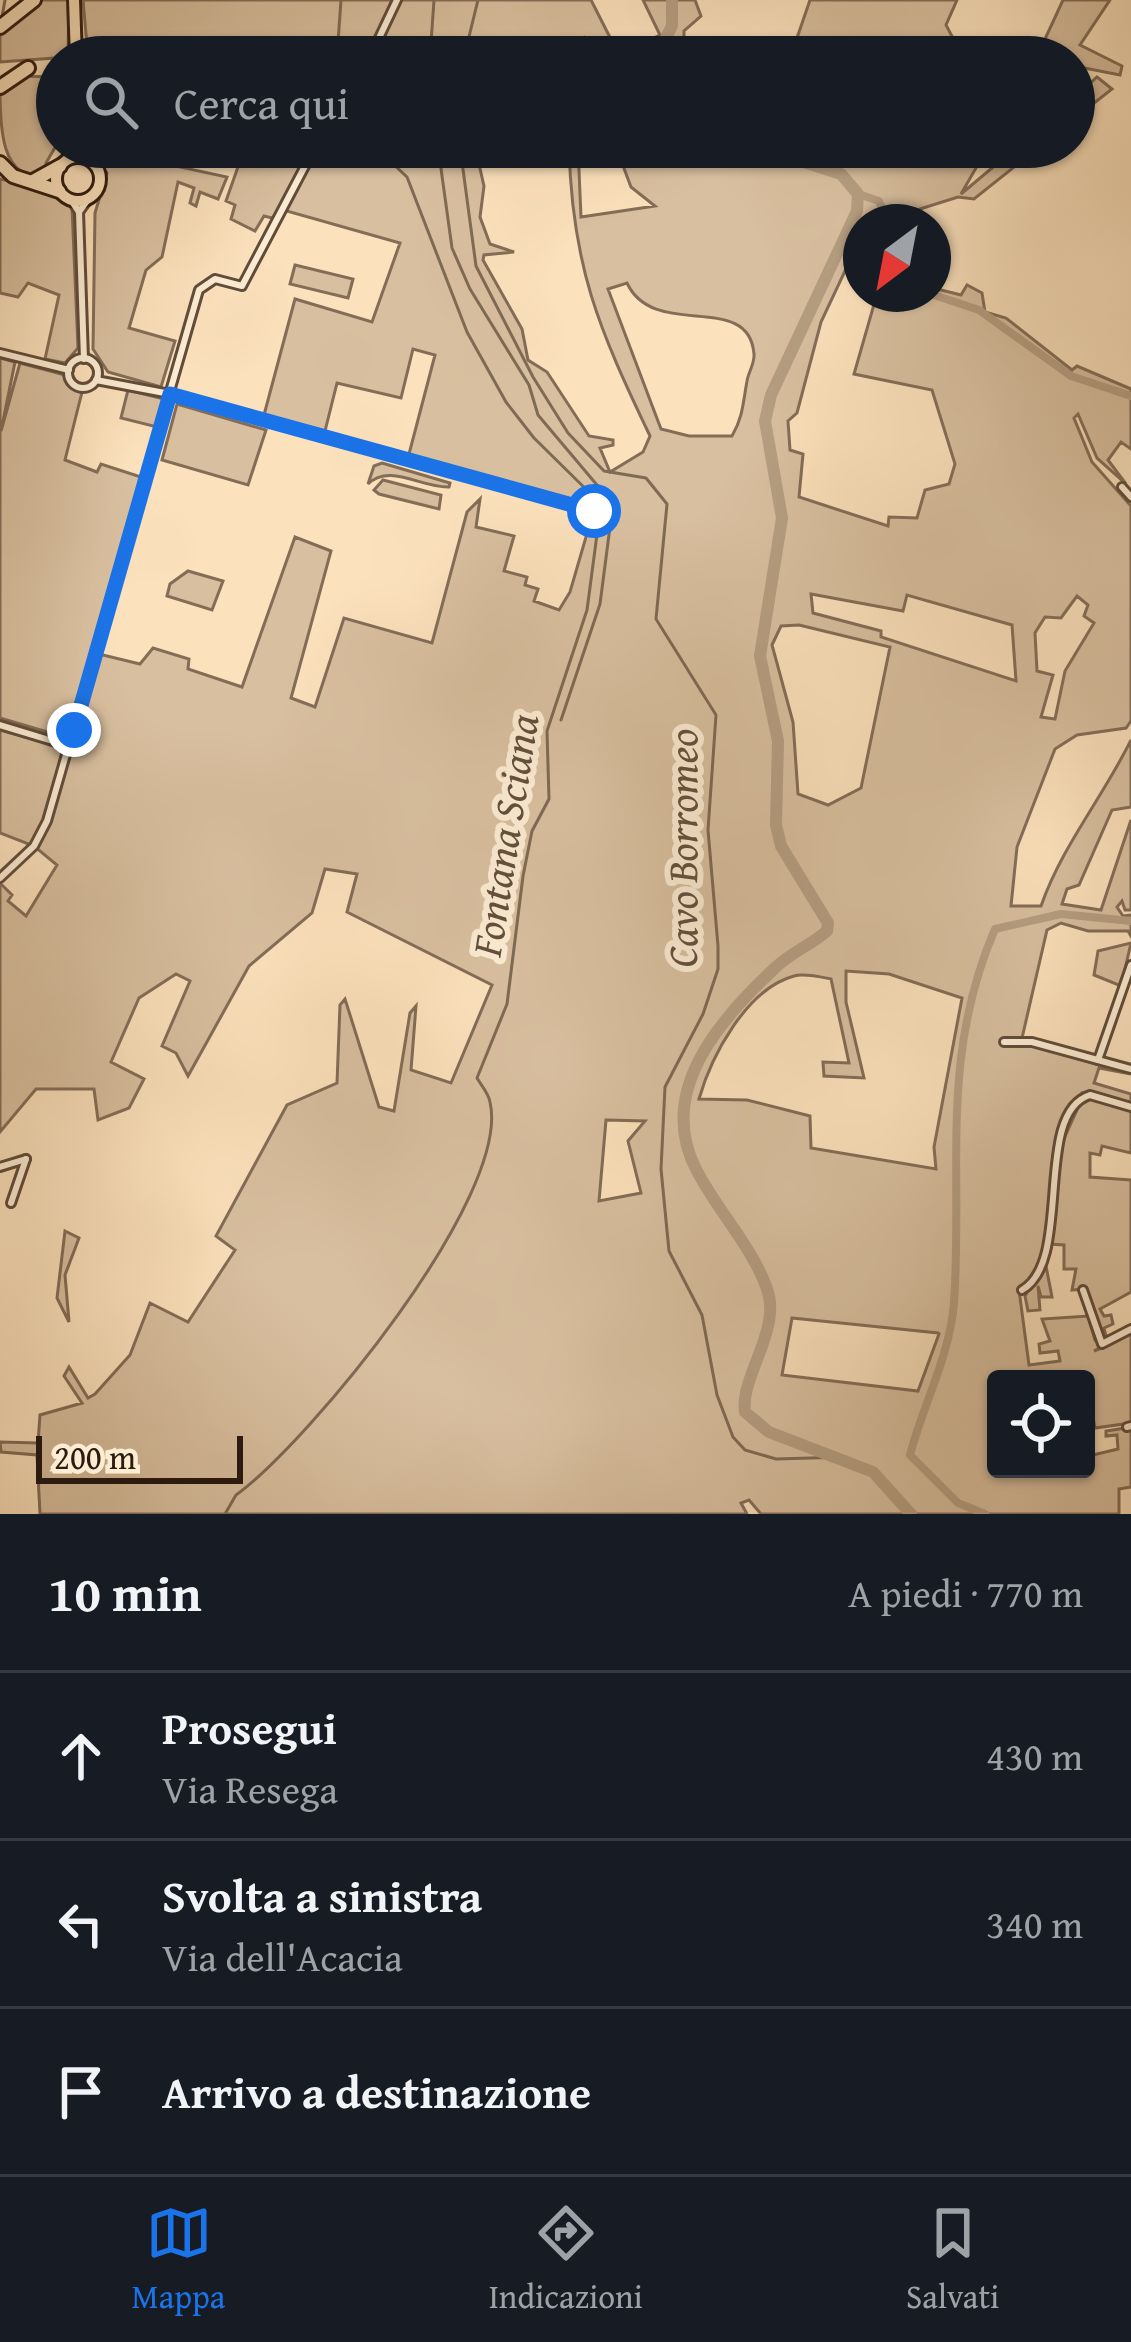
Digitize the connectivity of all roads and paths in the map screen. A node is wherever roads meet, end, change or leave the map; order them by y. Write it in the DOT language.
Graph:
graph roads {
  1 [pos="34,0"];
  2 [pos="74,0"];
  3 [pos="398,0"];
  4 [pos="3,26"];
  5 [pos="75,36"];
  6 [pos="380,36"];
  7 [pos="28,68"];
  8 [pos="0,87"];
  9 [pos="0,164"];
  10 [pos="56,168"];
  11 [pos="60,168"];
  12 [pos="96,168"];
  13 [pos="304,168"];
  14 [pos="32,181"];
  15 [pos="65,195"];
  16 [pos="89,198"];
  17 [pos="79,212"];
  18 [pos="0,353"];
  19 [pos="84,359"];
  20 [pos="68,370"];
  21 [pos="96,380"];
  22 [pos="170,394"];
  23 [pos="1122,487"];
  24 [pos="1131,497"];
  25 [pos="594,511"];
  26 [pos="0,725"];
  27 [pos="69,746"];
  28 [pos="0,878"];
  29 [pos="1131,965"];
  30 [pos="1004,1042"];
  31 [pos="1098,1060"];
  32 [pos="1131,1069"];
  33 [pos="1131,1107"];
  34 [pos="0,1167"];
  35 [pos="11,1203"];
  36 [pos="1022,1290"];
  37 [pos="1083,1290"];
  38 [pos="1131,1329"];
  1 -- 4 [label="highway"];
  2 -- 5 [label="main road"];
  3 -- 6 [label="street"];
  7 -- 8 [label="highway"];
  9 -- 14 [label="highway"];
  10 -- 14 [label="highway"];
  11 -- 15 [label="main road"];
  12 -- 16 [label="main road"];
  13 -- 22 [label="street"];
  14 -- 15 [label="highway"];
  15 -- 16 [label="main road"];
  15 -- 17 [label="street"];
  16 -- 17 [label="street"];
  17 -- 19 [label="street"];
  18 -- 20 [label="street"];
  19 -- 20 [label="street"];
  19 -- 21 [label="street"];
  20 -- 21 [label="street"];
  21 -- 22 [label="street"];
  22 -- 25 [label="street"];
  22 -- 27 [label="street"];
  23 -- 24 [label="street"];
  26 -- 27 [label="street"];
  27 -- 28 [label="street"];
  29 -- 31 [label="street"];
  30 -- 31 [label="street"];
  31 -- 32 [label="street"];
  33 -- 36 [label="street"];
  34 -- 35 [label="street"];
  37 -- 38 [label="street"];
}
